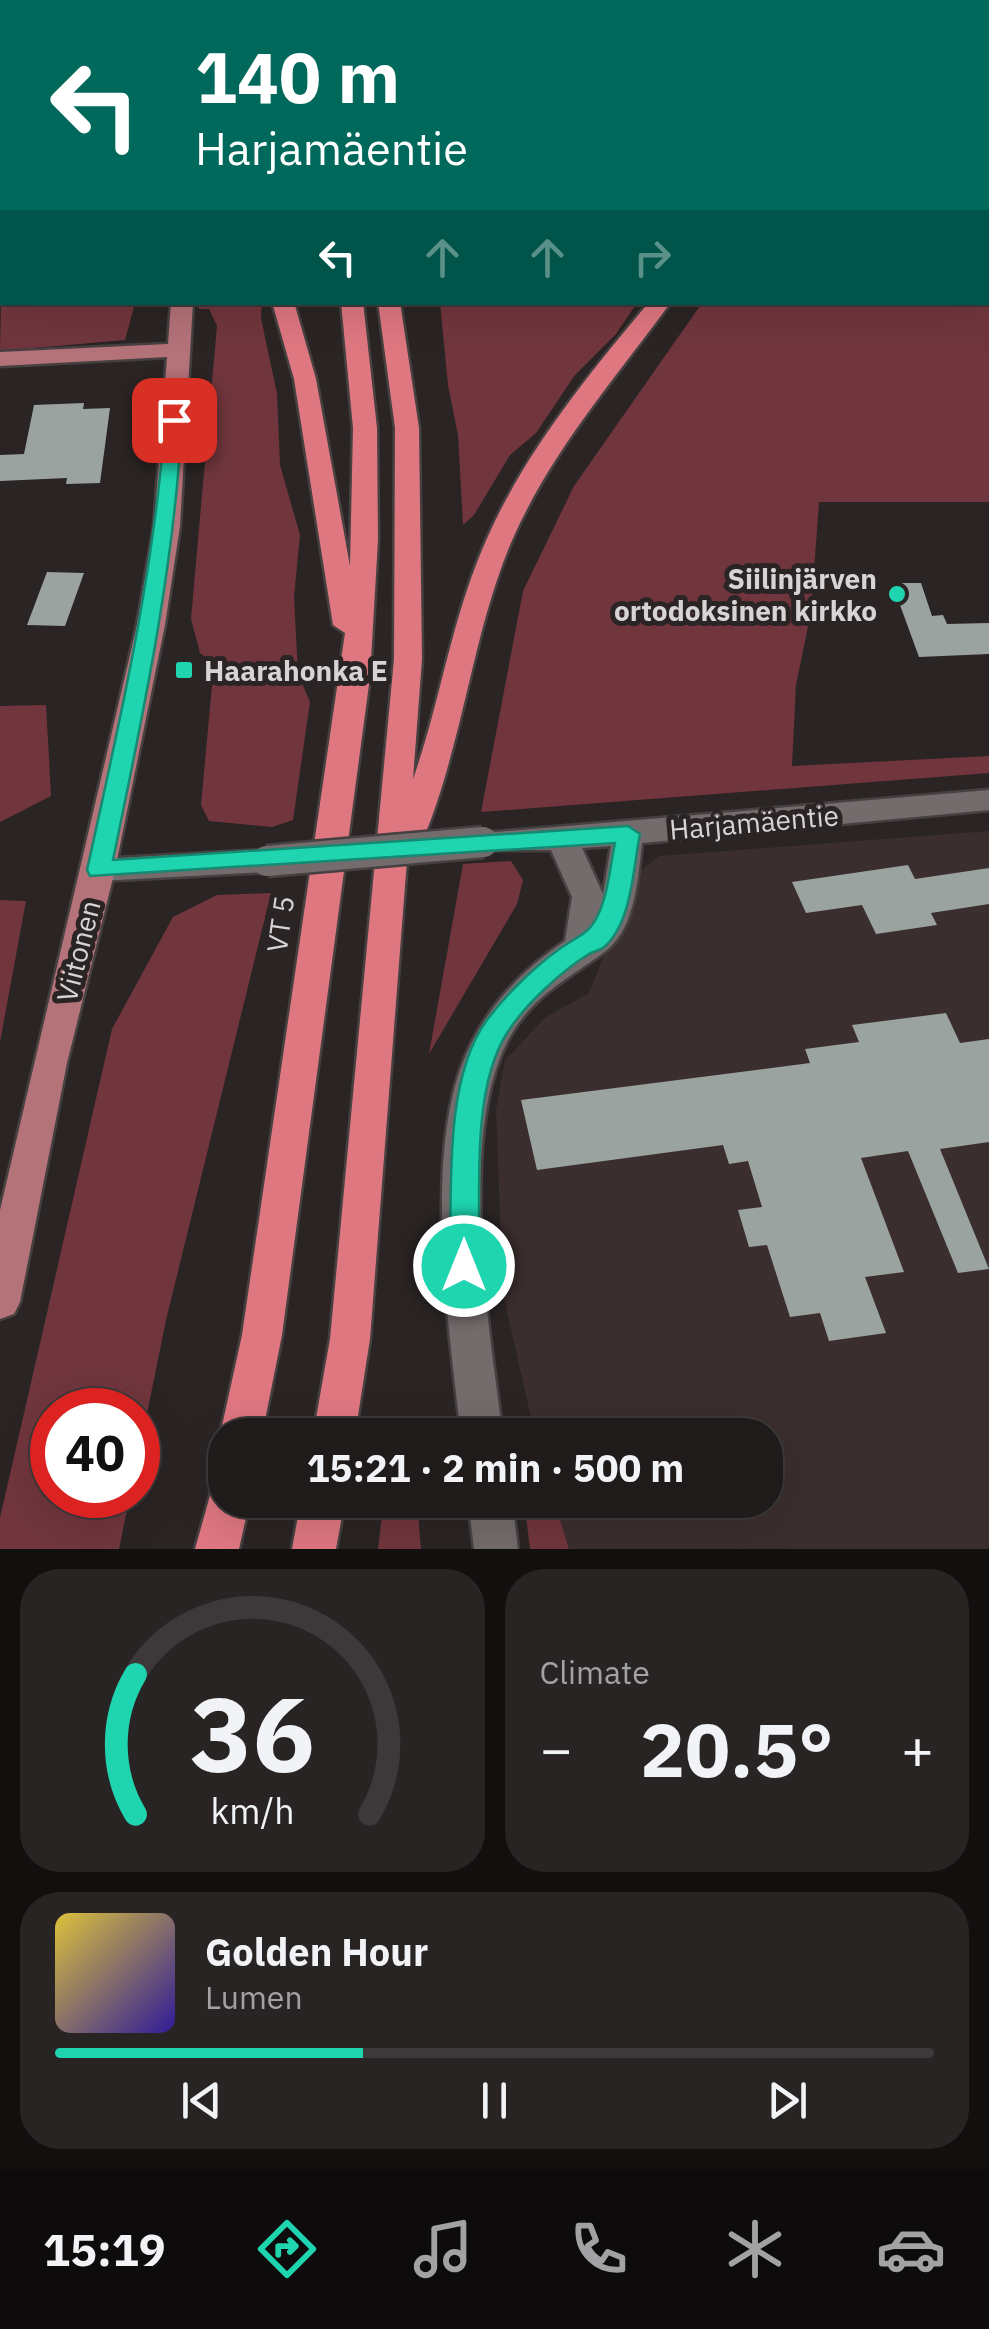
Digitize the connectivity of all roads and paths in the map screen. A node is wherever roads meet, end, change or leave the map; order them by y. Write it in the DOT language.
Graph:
graph roads {
  1 [pos="182,305"];
  2 [pos="283,305"];
  3 [pos="352,305"];
  4 [pos="389,305"];
  5 [pos="659,305"];
  6 [pos="178,350"];
  7 [pos="0,360"];
  8 [pos="356,677"];
  9 [pos="989,800"];
  10 [pos="628,834"];
  11 [pos="562,838"];
  12 [pos="99,870"];
  13 [pos="387,891"];
  14 [pos="580,947"];
  15 [pos="0,1302"];
  16 [pos="245,1418"];
  17 [pos="337,1418"];
  18 [pos="480,1418"];
  19 [pos="224,1518"];
  20 [pos="320,1518"];
  21 [pos="492,1518"];
  22 [pos="218,1549"];
  23 [pos="314,1549"];
  24 [pos="496,1549"];
  1 -- 6 [label="main road, Viitonen"];
  2 -- 8 [label="highway"];
  3 -- 8 [label="highway, VT 5"];
  4 -- 13 [label="highway"];
  5 -- 13 [label="highway"];
  6 -- 7 [label="main road"];
  6 -- 12 [label="main road, Viitonen"];
  8 -- 16 [label="highway, VT 5"];
  9 -- 10 [label="street, Harjamäentie"];
  10 -- 11 [label="street, Harjamäentie"];
  10 -- 14 [label="street"];
  11 -- 12 [label="street, Harjamäentie, bridge"];
  11 -- 14 [label="street"];
  12 -- 15 [label="main road, Viitonen"];
  13 -- 17 [label="highway"];
  14 -- 18 [label="street"];
  19 -- 22 [label="highway"];
  20 -- 23 [label="highway"];
  21 -- 24 [label="street"];
}
